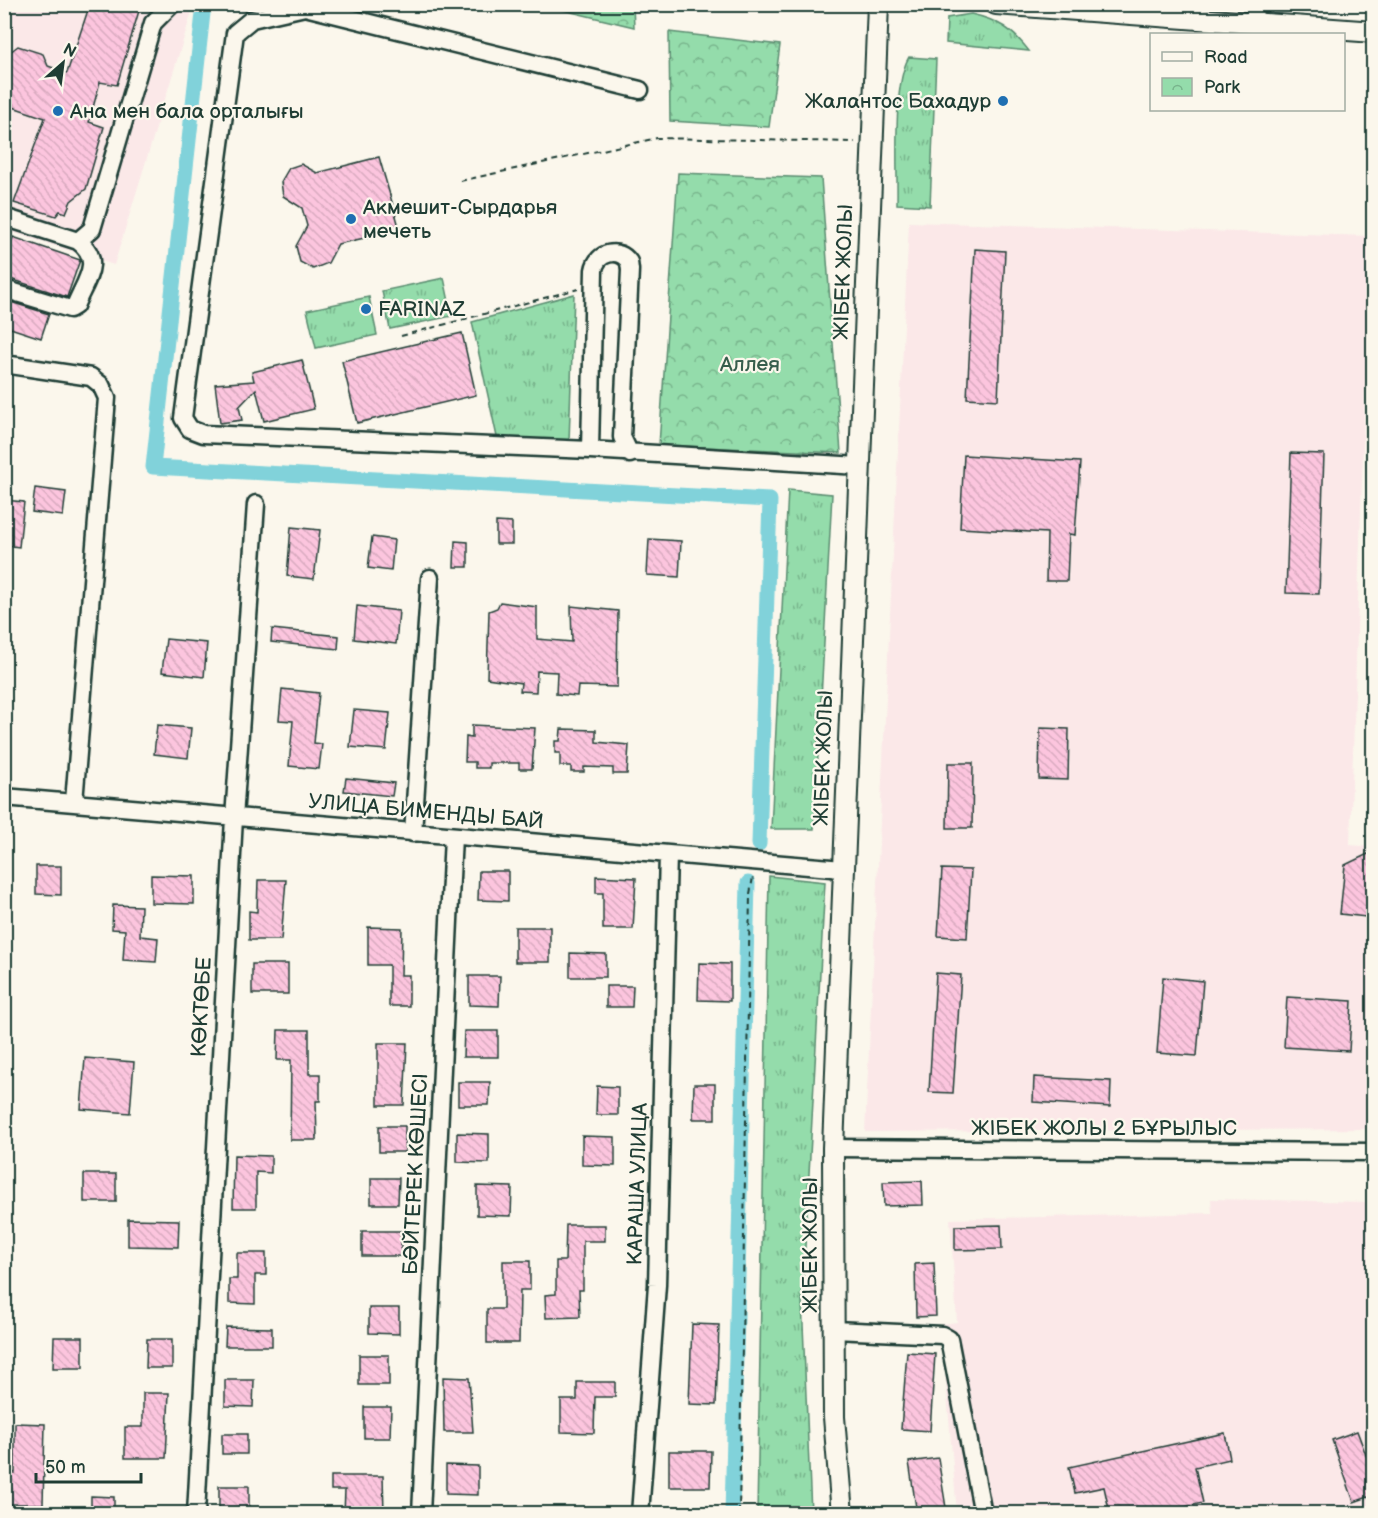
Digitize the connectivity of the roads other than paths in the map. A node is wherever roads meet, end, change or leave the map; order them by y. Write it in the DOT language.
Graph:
graph roads {
  1 [pos="172,4"];
  2 [pos="878,4"];
  3 [pos="996,4"];
  4 [pos="1255,14"];
  5 [pos="1374,32"];
  6 [pos="640,90"];
  7 [pos="4,217"];
  8 [pos="78,241"];
  9 [pos="4,289"];
  10 [pos="4,364"];
  11 [pos="590,450"];
  12 [pos="630,454"];
  13 [pos="859,466"];
  14 [pos="256,504"];
  15 [pos="430,578"];
  16 [pos="4,797"];
  17 [pos="74,802"];
  18 [pos="234,818"];
  19 [pos="413,833"];
  20 [pos="453,836"];
  21 [pos="668,854"];
  22 [pos="843,869"];
  23 [pos="833,1148"];
  24 [pos="1374,1152"];
  25 [pos="834,1330"];
  26 [pos="196,1514"];
  27 [pos="421,1514"];
  28 [pos="640,1514"];
  29 [pos="842,1514"];
  30 [pos="983,1514"];
  1 -- 8 [label="street"];
  2 -- 13 [label="main road, ЖІБЕК ЖОЛЫ"];
  3 -- 4 [label="main road"];
  4 -- 5 [label="main road"];
  6 -- 11 [label="street"];
  7 -- 8 [label="street"];
  8 -- 9 [label="street"];
  10 -- 17 [label="street"];
  11 -- 12 [label="street"];
  11 -- 12 [label="street"];
  12 -- 13 [label="street"];
  13 -- 22 [label="main road, ЖІБЕК ЖОЛЫ"];
  14 -- 18 [label="street, КӨКТӨБЕ"];
  15 -- 19 [label="street"];
  16 -- 17 [label="street, УЛИЦА БИМЕНДЫ БАЙ"];
  17 -- 18 [label="street, УЛИЦА БИМЕНДЫ БАЙ"];
  18 -- 19 [label="street, УЛИЦА БИМЕНДЫ БАЙ"];
  18 -- 26 [label="street, КӨКТӨБЕ"];
  19 -- 20 [label="street, УЛИЦА БИМЕНДЫ БАЙ"];
  20 -- 21 [label="street, УЛИЦА БИМЕНДЫ БАЙ"];
  20 -- 27 [label="street, БӘЙТЕРЕК КӨШЕСІ"];
  21 -- 22 [label="street, УЛИЦА БИМЕНДЫ БАЙ"];
  21 -- 28 [label="street, КАРАША УЛИЦА"];
  22 -- 23 [label="main road, ЖІБЕК ЖОЛЫ"];
  23 -- 24 [label="street, ЖІБЕК ЖОЛЫ 2 БҰРЫЛЫС"];
  23 -- 25 [label="main road, ЖІБЕК ЖОЛЫ"];
  25 -- 29 [label="main road, ЖІБЕК ЖОЛЫ"];
  25 -- 30 [label="street"];
}
